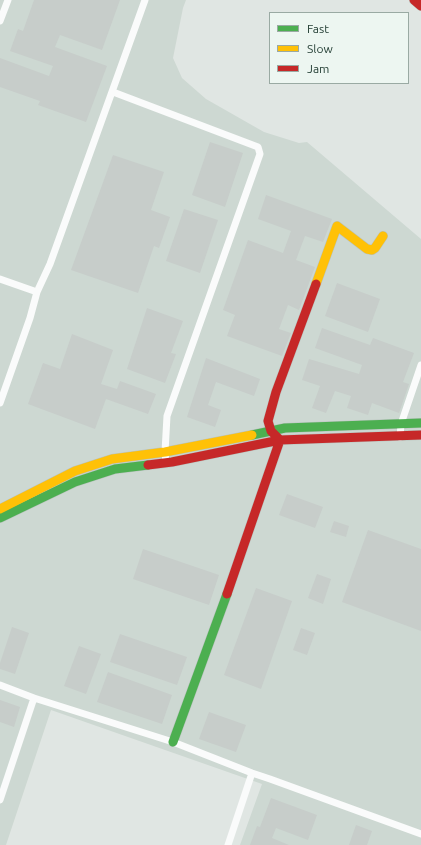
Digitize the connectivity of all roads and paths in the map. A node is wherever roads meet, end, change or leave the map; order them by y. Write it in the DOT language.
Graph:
graph roads {
  1 [pos="8,0"];
  2 [pos="145,0"];
  3 [pos="414,0"];
  4 [pos="421,6"];
  5 [pos="0,21"];
  6 [pos="113,92"];
  7 [pos="383,236"];
  8 [pos="0,279"];
  9 [pos="37,292"];
  10 [pos="421,366"];
  11 [pos="0,403"];
  12 [pos="421,423"];
  13 [pos="402,424"];
  14 [pos="271,431"];
  15 [pos="400,436"];
  16 [pos="421,436"];
  17 [pos="280,440"];
  18 [pos="164,452"];
  19 [pos="166,463"];
  20 [pos="0,509"];
  21 [pos="0,518"];
  22 [pos="0,685"];
  23 [pos="34,698"];
  24 [pos="173,742"];
  25 [pos="252,773"];
  26 [pos="0,800"];
  27 [pos="421,834"];
  28 [pos="228,845"];
  1 -- 5 [label="street"];
  2 -- 6 [label="street"];
  3 -- 4 [label="street"];
  6 -- 9 [label="street"];
  6 -- 18 [label="street"];
  7 -- 14 [label="street"];
  8 -- 9 [label="street"];
  9 -- 11 [label="street"];
  10 -- 13 [label="street"];
  12 -- 13 [label="street"];
  13 -- 14 [label="street"];
  13 -- 15 [label="street"];
  14 -- 17 [label="street"];
  14 -- 18 [label="street"];
  15 -- 16 [label="street"];
  15 -- 17 [label="street"];
  17 -- 19 [label="street"];
  17 -- 24 [label="street"];
  18 -- 19 [label="street"];
  18 -- 20 [label="street"];
  19 -- 21 [label="street"];
  22 -- 23 [label="street"];
  23 -- 24 [label="street"];
  23 -- 26 [label="street"];
  24 -- 25 [label="street"];
  25 -- 27 [label="street"];
  25 -- 28 [label="street"];
}
